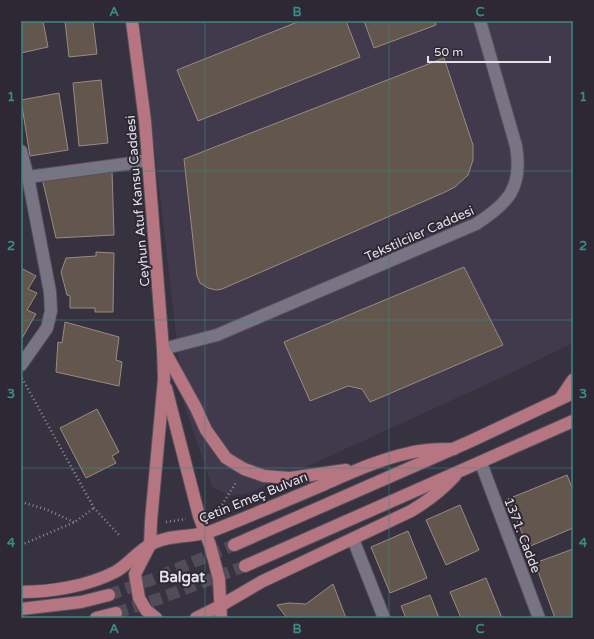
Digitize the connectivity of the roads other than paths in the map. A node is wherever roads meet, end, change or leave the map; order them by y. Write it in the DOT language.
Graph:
graph roads {
  1 [pos="132,21"];
  2 [pos="480,21"];
  3 [pos="21,150"];
  4 [pos="148,160"];
  5 [pos="28,177"];
  6 [pos="163,349"];
  7 [pos="21,365"];
  8 [pos="164,379"];
  9 [pos="573,380"];
  10 [pos="573,394"];
  11 [pos="560,400"];
  12 [pos="573,421"];
  13 [pos="454,449"];
  14 [pos="481,463"];
  15 [pos="363,467"];
  16 [pos="458,473"];
  17 [pos="205,533"];
  18 [pos="353,539"];
  19 [pos="150,545"];
  20 [pos="234,545"];
  21 [pos="245,566"];
  22 [pos="21,592"];
  23 [pos="109,595"];
  24 [pos="21,609"];
  25 [pos="220,612"];
  26 [pos="116,613"];
  27 [pos="96,618"];
  28 [pos="156,618"];
  29 [pos="196,618"];
  30 [pos="384,618"];
  31 [pos="539,618"];
  1 -- 4 [label="main road, Ceyhun Atuf Kansu Caddesi"];
  2 -- 6 [label="street, Tekstilciler Caddesi"];
  3 -- 5 [label="street"];
  4 -- 5 [label="street"];
  4 -- 6 [label="main road, Ceyhun Atuf Kansu Caddesi"];
  5 -- 7 [label="street"];
  6 -- 8 [label="main road, Ceyhun Atuf Kansu Caddesi"];
  6 -- 15 [label="main road"];
  8 -- 17 [label="main road, Ceyhun Atuf Kansu Caddesi"];
  8 -- 19 [label="main road, Ceyhun Atuf Kansu Caddesi"];
  9 -- 11 [label="main road"];
  10 -- 11 [label="main road, Çetin Emeç Bulvarı"];
  11 -- 13 [label="main road, Çetin Emeç Bulvarı"];
  12 -- 14 [label="main road"];
  13 -- 15 [label="main road, Çetin Emeç Bulvarı"];
  13 -- 20 [label="main road, Çetin Emeç Bulvarı"];
  14 -- 16 [label="main road"];
  14 -- 31 [label="street, 1371. Cadde"];
  15 -- 17 [label="main road, Çetin Emeç Bulvarı"];
  16 -- 18 [label="main road"];
  16 -- 21 [label="main road"];
  17 -- 19 [label="main road, Çetin Emeç Bulvarı"];
  17 -- 25 [label="main road, Ceyhun Atuf Kansu Caddesi"];
  18 -- 25 [label="main road"];
  18 -- 30 [label="street"];
  19 -- 22 [label="main road, Çetin Emeç Bulvarı"];
  19 -- 28 [label="main road, Ceyhun Atuf Kansu Caddesi"];
  23 -- 24 [label="main road"];
  25 -- 29 [label="main road"];
  26 -- 27 [label="main road"];
}
